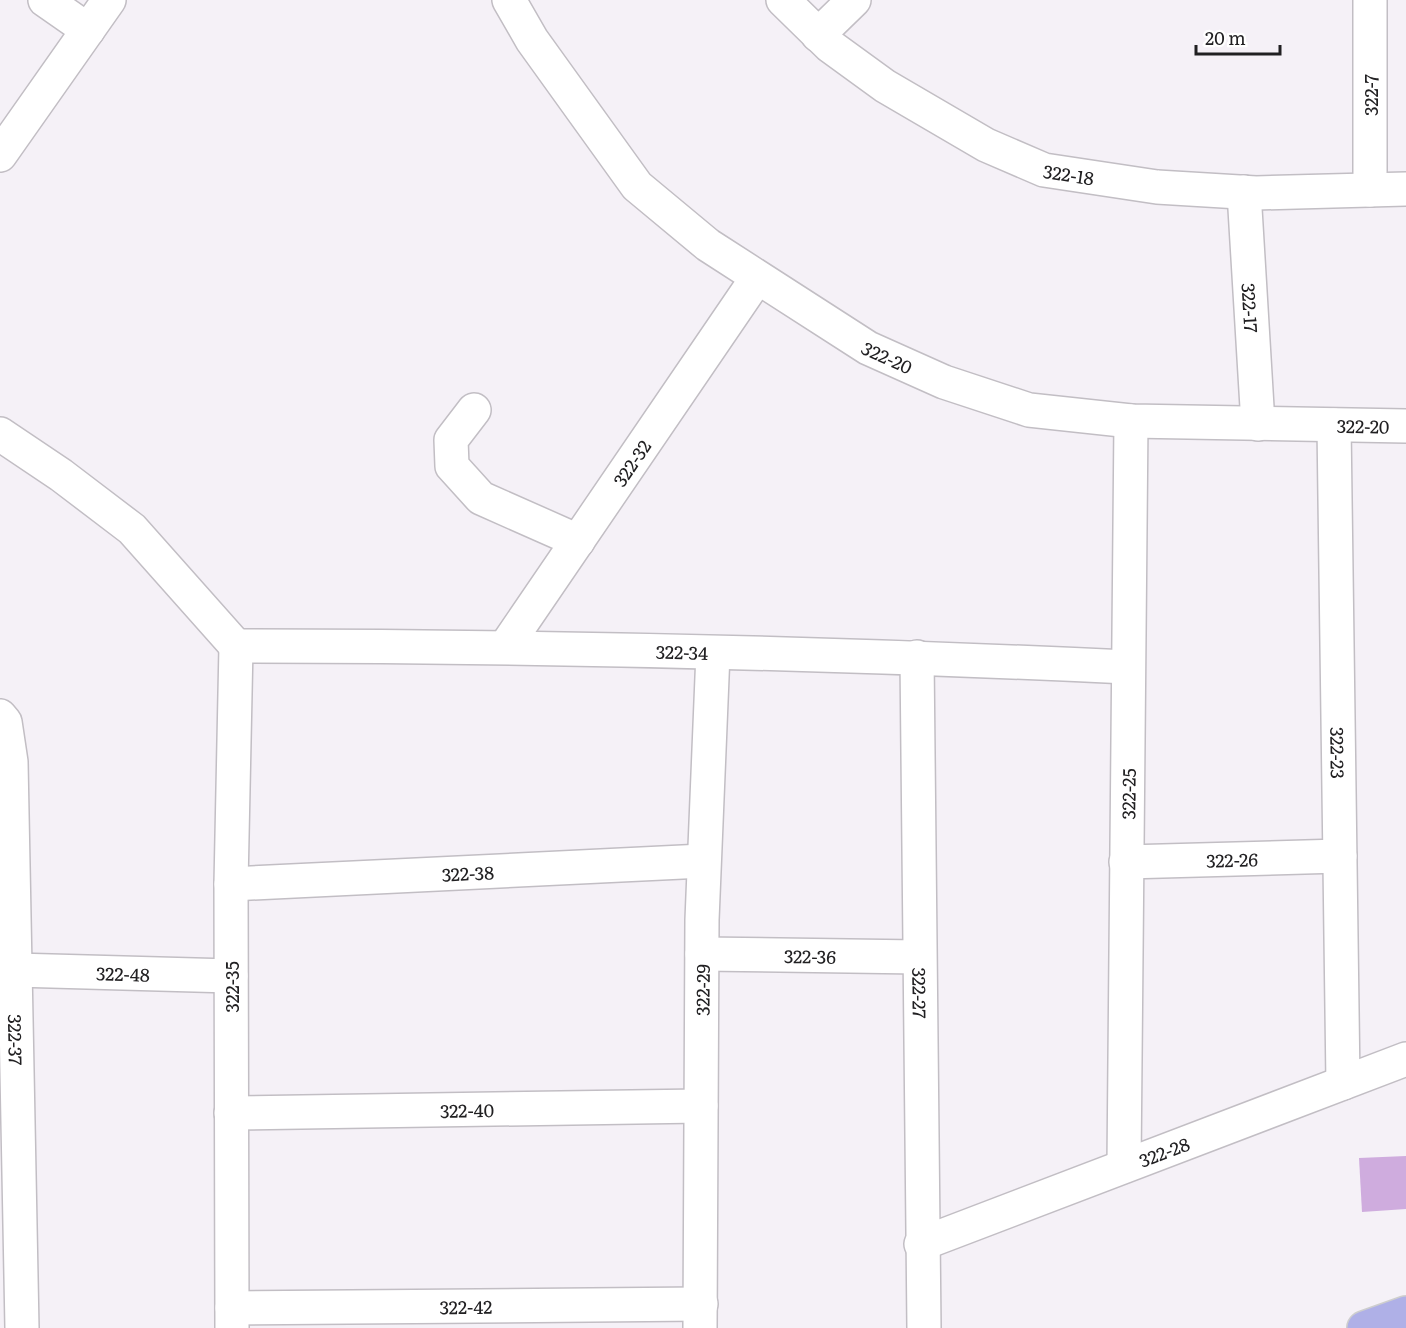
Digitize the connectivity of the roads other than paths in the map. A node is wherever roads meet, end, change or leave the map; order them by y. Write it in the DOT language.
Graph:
graph roads {
  1 [pos="45,0"];
  2 [pos="109,0"];
  3 [pos="509,0"];
  4 [pos="783,0"];
  5 [pos="854,0"];
  6 [pos="1370,0"];
  7 [pos="88,30"];
  8 [pos="818,35"];
  9 [pos="0,156"];
  10 [pos="1406,189"];
  11 [pos="1370,190"];
  12 [pos="1244,192"];
  13 [pos="757,278"];
  14 [pos="474,410"];
  15 [pos="1131,422"];
  16 [pos="1258,424"];
  17 [pos="1334,425"];
  18 [pos="1406,426"];
  19 [pos="0,434"];
  20 [pos="578,541"];
  21 [pos="236,646"];
  22 [pos="506,646"];
  23 [pos="713,653"];
  24 [pos="917,657"];
  25 [pos="1127,667"];
  26 [pos="0,716"];
  27 [pos="1340,856"];
  28 [pos="704,861"];
  29 [pos="1126,862"];
  30 [pos="231,884"];
  31 [pos="702,954"];
  32 [pos="919,957"];
  33 [pos="15,970"];
  34 [pos="231,976"];
  35 [pos="1406,1059"];
  36 [pos="1343,1083"];
  37 [pos="701,1106"];
  38 [pos="231,1113"];
  39 [pos="1124,1166"];
  40 [pos="10,1186"];
  41 [pos="921,1244"];
  42 [pos="1406,1313"];
  43 [pos="700,1316"];
  44 [pos="232,1318"];
  45 [pos="22,1328"];
  46 [pos="924,1328"];
  47 [pos="1364,1328"];
  1 -- 7 [label="street"];
  2 -- 7 [label="street"];
  3 -- 13 [label="street, 322-20"];
  4 -- 8 [label="street, 322-18"];
  5 -- 8 [label="street"];
  6 -- 11 [label="street, 322-7"];
  7 -- 9 [label="street"];
  8 -- 12 [label="street, 322-18"];
  10 -- 11 [label="street, 322-18"];
  11 -- 12 [label="street, 322-18"];
  12 -- 16 [label="street, 322-17"];
  13 -- 15 [label="street, 322-20"];
  13 -- 20 [label="street, 322-32"];
  14 -- 20 [label="street"];
  15 -- 16 [label="street, 322-20"];
  15 -- 25 [label="street, 322-25"];
  16 -- 17 [label="street, 322-20"];
  17 -- 18 [label="street, 322-20"];
  17 -- 27 [label="street, 322-23"];
  19 -- 21 [label="street"];
  20 -- 22 [label="street, 322-32"];
  21 -- 22 [label="street, 322-34"];
  21 -- 30 [label="street, 322-35"];
  22 -- 23 [label="street, 322-34"];
  23 -- 24 [label="street, 322-34"];
  23 -- 28 [label="street, 322-29"];
  24 -- 25 [label="street, 322-34"];
  24 -- 32 [label="street, 322-27"];
  25 -- 29 [label="street, 322-25"];
  26 -- 33 [label="street, 322-37"];
  27 -- 29 [label="street, 322-26"];
  27 -- 36 [label="street, 322-23"];
  28 -- 30 [label="street, 322-38"];
  28 -- 31 [label="street, 322-29"];
  29 -- 39 [label="street, 322-25"];
  30 -- 34 [label="street, 322-35"];
  31 -- 32 [label="street, 322-36"];
  31 -- 37 [label="street, 322-29"];
  32 -- 41 [label="street, 322-27"];
  33 -- 34 [label="street, 322-48"];
  33 -- 40 [label="street, 322-37"];
  34 -- 38 [label="street, 322-35"];
  35 -- 36 [label="street, 322-28"];
  36 -- 39 [label="street, 322-28"];
  37 -- 38 [label="street, 322-40"];
  37 -- 43 [label="street, 322-29"];
  38 -- 44 [label="street, 322-35"];
  39 -- 41 [label="street, 322-28"];
  40 -- 45 [label="street, 322-37"];
  41 -- 46 [label="street, 322-27"];
  42 -- 47 [label="main road"];
  43 -- 44 [label="street, 322-42"];
}
